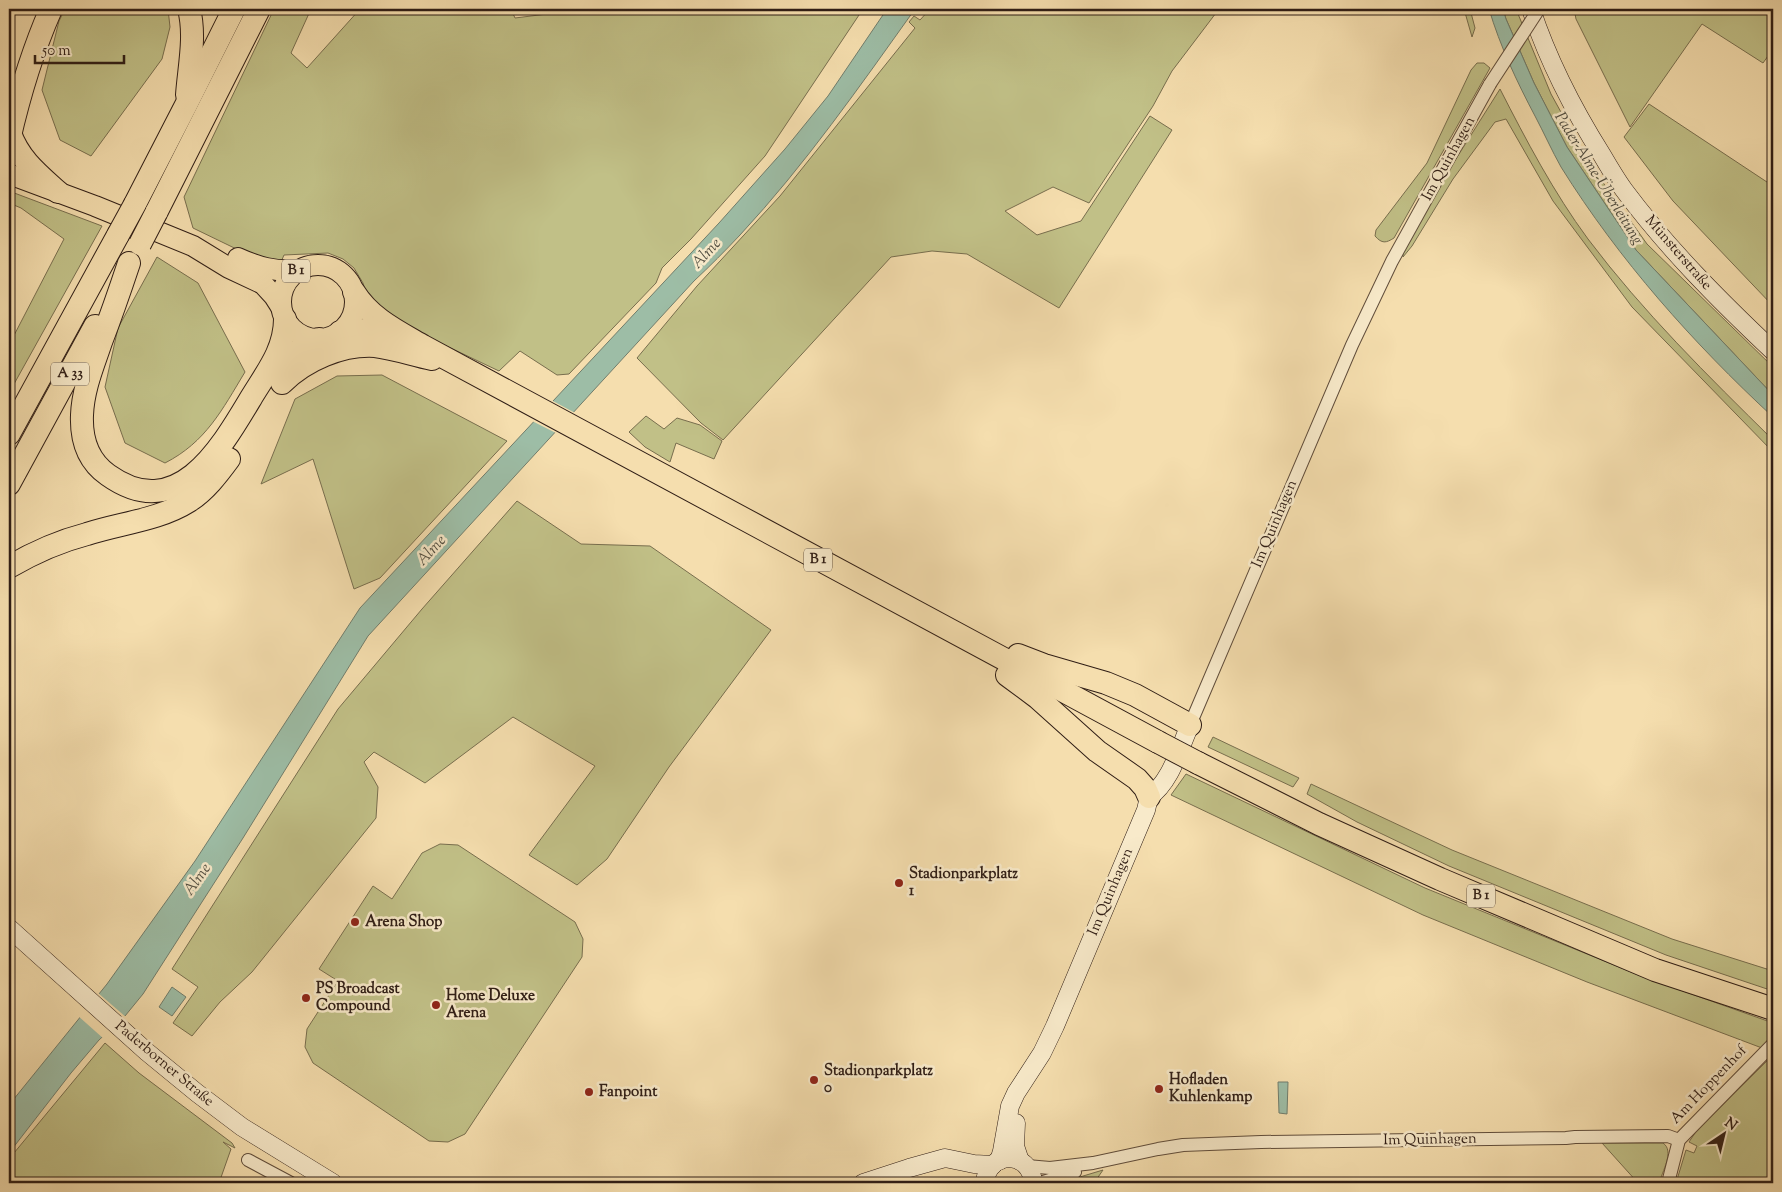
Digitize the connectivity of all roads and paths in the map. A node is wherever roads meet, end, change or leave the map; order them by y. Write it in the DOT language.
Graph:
graph roads {
  1 [pos="36,9"];
  2 [pos="51,9"];
  3 [pos="189,9"];
  4 [pos="234,9"];
  5 [pos="259,9"];
  6 [pos="1531,9"];
  7 [pos="1539,9"];
  8 [pos="9,85"];
  9 [pos="186,106"];
  10 [pos="10,137"];
  11 [pos="9,174"];
  12 [pos="58,192"];
  13 [pos="193,246"];
  14 [pos="129,263"];
  15 [pos="297,270"];
  16 [pos="354,292"];
  17 [pos="283,313"];
  18 [pos="330,336"];
  19 [pos="423,346"];
  20 [pos="1773,351"];
  21 [pos="458,365"];
  22 [pos="267,397"];
  23 [pos="9,434"];
  24 [pos="9,484"];
  25 [pos="9,567"];
  26 [pos="942,627"];
  27 [pos="1190,725"];
  28 [pos="1148,797"];
  29 [pos="9,928"];
  30 [pos="1773,1009"];
  31 [pos="1773,1044"];
  32 [pos="1042,1053"];
  33 [pos="1679,1140"];
  34 [pos="248,1160"];
  35 [pos="930,1162"];
  36 [pos="996,1163"];
  37 [pos="1093,1163"];
  38 [pos="1023,1164"];
  39 [pos="291,1183"];
  40 [pos="333,1183"];
  41 [pos="863,1183"];
  42 [pos="985,1183"];
  43 [pos="1033,1183"];
  44 [pos="1040,1183"];
  45 [pos="1668,1183"];
  1 -- 8 [label="highway"];
  2 -- 10 [label="highway"];
  3 -- 9 [label="highway"];
  4 -- 9 [label="highway, A 33"];
  5 -- 14 [label="highway, A 33, bridge"];
  6 -- 20 [label="street, Münsterstraße"];
  7 -- 27 [label="street, Im Quinhagen, bridge"];
  9 -- 23 [label="highway, A 33, bridge"];
  10 -- 12 [label="highway"];
  11 -- 12 [label="main road, B 1"];
  12 -- 13 [label="main road, B 1"];
  13 -- 15 [label="main road, B 1"];
  13 -- 17 [label="main road, B 1"];
  14 -- 17 [label="highway"];
  14 -- 24 [label="highway, A 33"];
  15 -- 16 [label="main road, B 1"];
  15 -- 17 [label="main road, B 1"];
  16 -- 18 [label="main road"];
  16 -- 19 [label="highway, B 1"];
  17 -- 18 [label="main road, B 1"];
  18 -- 19 [label="highway, B 1"];
  18 -- 22 [label="highway"];
  19 -- 21 [label="highway, B 1"];
  21 -- 22 [label="highway"];
  21 -- 26 [label="highway, B 1"];
  22 -- 25 [label="highway"];
  26 -- 27 [label="highway, B 1"];
  26 -- 28 [label="highway"];
  26 -- 30 [label="highway, B 1, bridge"];
  27 -- 28 [label="street, Im Quinhagen"];
  28 -- 32 [label="street, Im Quinhagen"];
  29 -- 40 [label="street, Paderborner Straße"];
  31 -- 33 [label="street, Am Hoppenhof"];
  32 -- 36 [label="street, Im Quinhagen"];
  32 -- 38 [label="street, Im Quinhagen"];
  33 -- 37 [label="street, Im Quinhagen"];
  33 -- 45 [label="street, Am Hoppenhof"];
  34 -- 39 [label="street"];
  35 -- 36 [label="street"];
  35 -- 41 [label="street"];
  35 -- 42 [label="street"];
  36 -- 38 [label="street"];
  36 -- 42 [label="street, Im Quinhagen"];
  37 -- 38 [label="street, Im Quinhagen"];
  37 -- 44 [label="street, Im Quinhagen"];
  38 -- 43 [label="street"];
}
